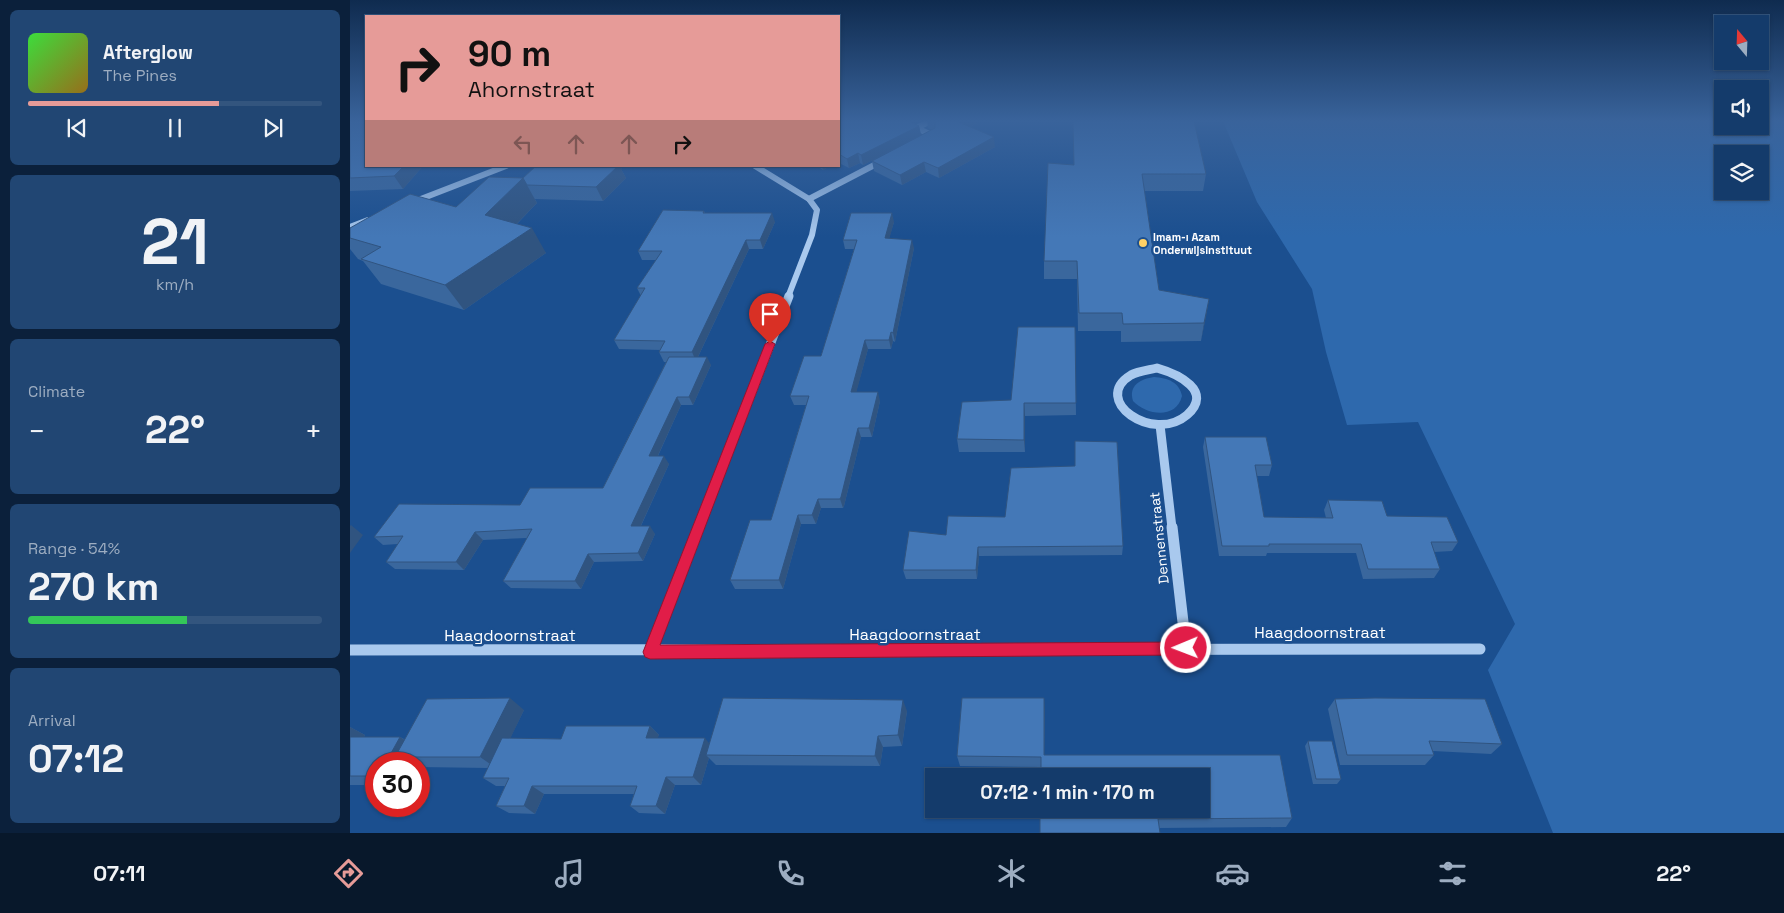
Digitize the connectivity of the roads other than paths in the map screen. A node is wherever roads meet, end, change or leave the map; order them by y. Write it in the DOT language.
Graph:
graph roads {
  1 [pos="884,160"];
  2 [pos="503,167"];
  3 [pos="758,167"];
  4 [pos="809,198"];
  5 [pos="406,205"];
  6 [pos="378,216"];
  7 [pos="350,226"];
  8 [pos="1160,425"];
  9 [pos="1186,648"];
  10 [pos="1480,649"];
  11 [pos="350,650"];
  12 [pos="650,652"];
  1 -- 4 [label="street"];
  2 -- 5 [label="street"];
  3 -- 4 [label="street"];
  4 -- 12 [label="street"];
  6 -- 7 [label="street"];
  8 -- 8 [label="street"];
  8 -- 9 [label="street, Dennenstraat"];
  9 -- 10 [label="street, Haagdoornstraat"];
  9 -- 12 [label="street, Haagdoornstraat"];
  11 -- 12 [label="street, Haagdoornstraat"];
}
